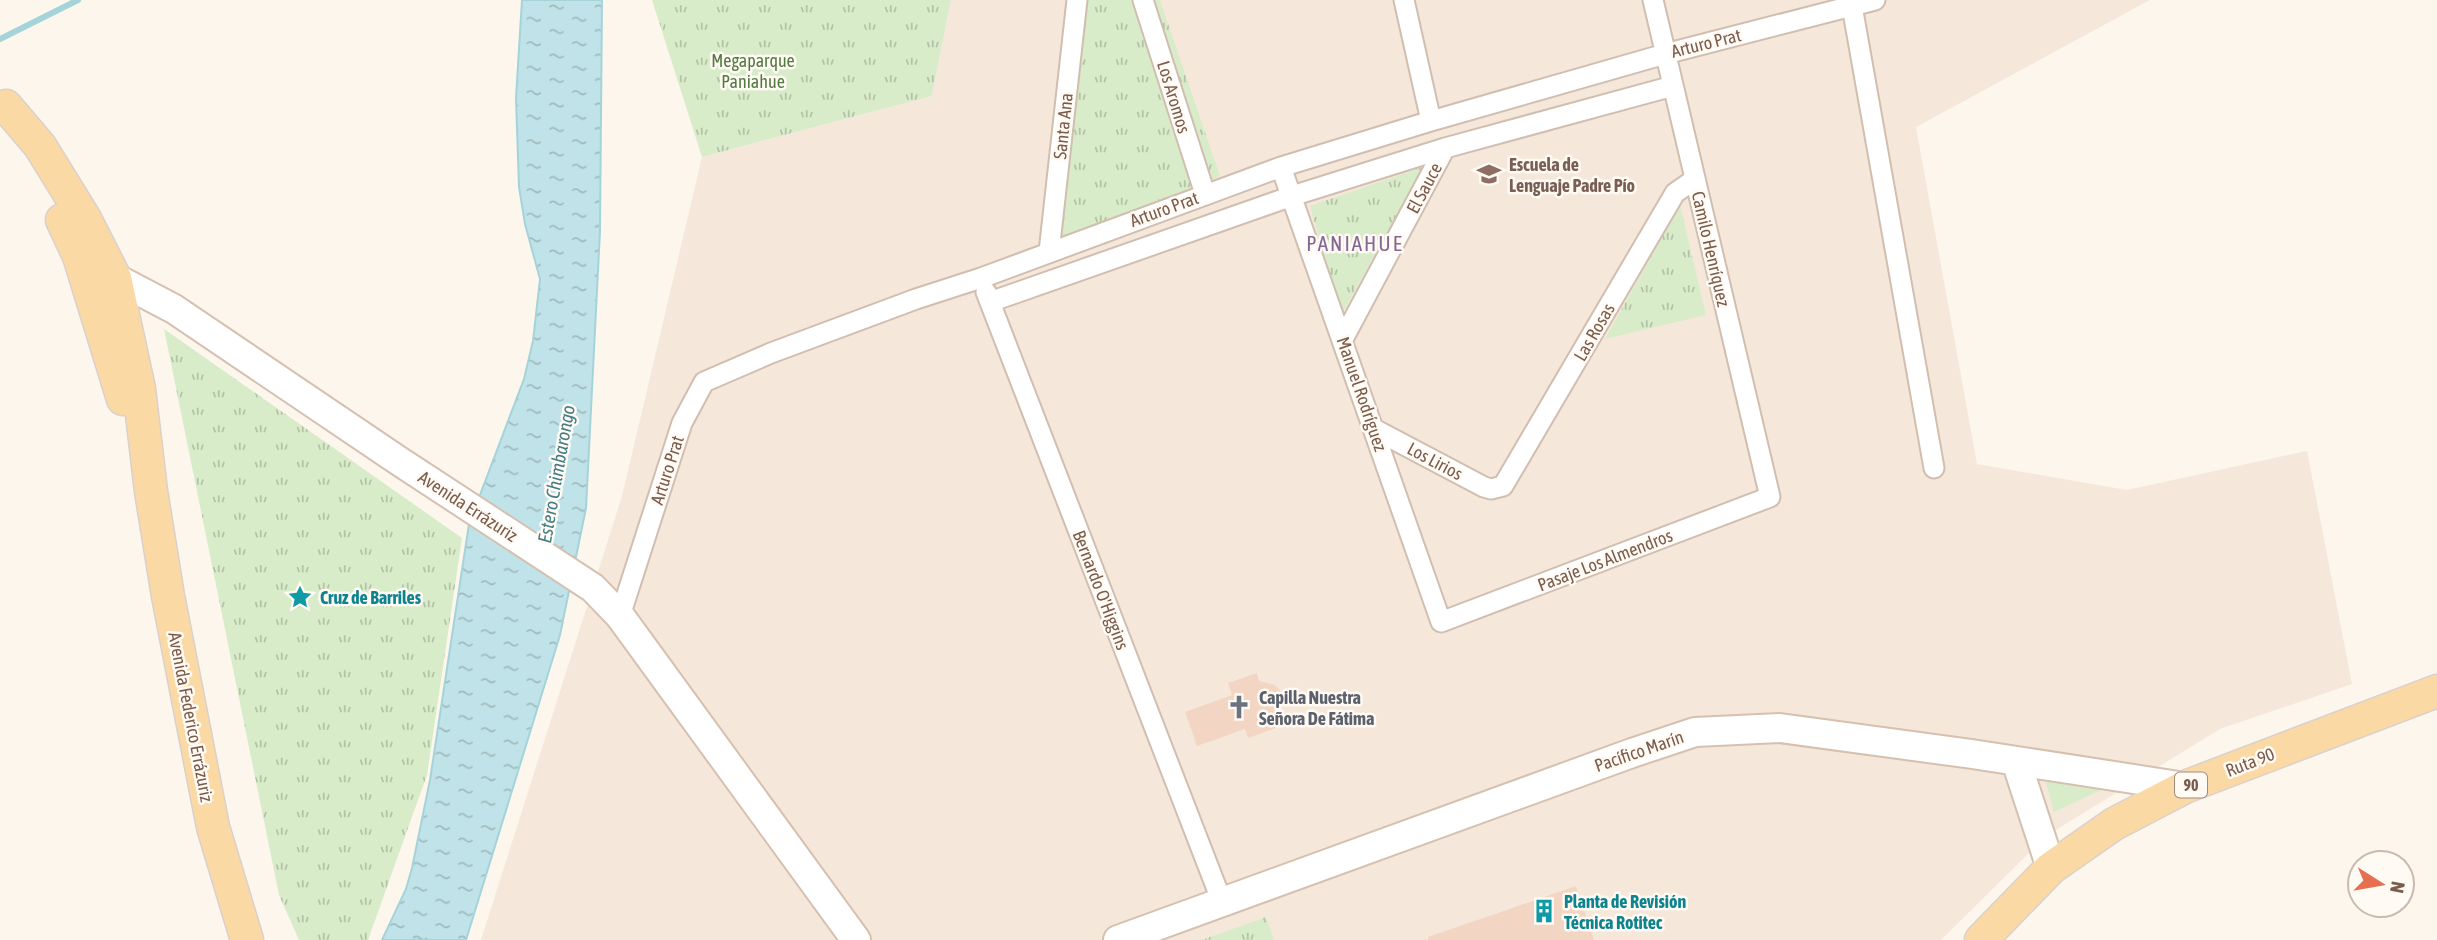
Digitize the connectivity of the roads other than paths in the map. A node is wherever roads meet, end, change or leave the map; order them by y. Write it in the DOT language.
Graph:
graph roads {
  1 [pos="1077,0"];
  2 [pos="1143,0"];
  3 [pos="1404,0"];
  4 [pos="1653,0"];
  5 [pos="1875,0"];
  6 [pos="1852,6"];
  7 [pos="1665,54"];
  8 [pos="1673,86"];
  9 [pos="3,101"];
  10 [pos="1431,121"];
  11 [pos="1445,148"];
  12 [pos="1281,167"];
  13 [pos="1695,179"];
  14 [pos="1205,194"];
  15 [pos="1292,196"];
  16 [pos="1049,252"];
  17 [pos="79,256"];
  18 [pos="115,278"];
  19 [pos="981,278"];
  20 [pos="990,302"];
  21 [pos="1343,339"];
  22 [pos="1374,429"];
  23 [pos="1934,468"];
  24 [pos="1497,489"];
  25 [pos="151,491"];
  26 [pos="1770,497"];
  27 [pos="620,616"];
  28 [pos="1441,622"];
  29 [pos="2437,691"];
  30 [pos="2016,761"];
  31 [pos="2185,787"];
  32 [pos="2051,869"];
  33 [pos="1222,902"];
  34 [pos="247,940"];
  35 [pos="856,940"];
  36 [pos="1118,940"];
  37 [pos="1981,940"];
  1 -- 16 [label="street, Santa Ana"];
  2 -- 14 [label="street, Los Aromos"];
  3 -- 10 [label="street"];
  4 -- 7 [label="street, Camilo Henríquez"];
  5 -- 6 [label="street, Arturo Prat"];
  6 -- 7 [label="street, Arturo Prat"];
  6 -- 23 [label="street"];
  7 -- 8 [label="street, Camilo Henríquez"];
  7 -- 10 [label="street, Arturo Prat"];
  8 -- 11 [label="street, Arturo Prat"];
  8 -- 13 [label="street, Camilo Henríquez"];
  9 -- 17 [label="main road, Avenida Federico Errázuriz"];
  9 -- 18 [label="main road, Avenida Federico Errázuriz"];
  10 -- 12 [label="street, Arturo Prat"];
  11 -- 15 [label="street, Arturo Prat"];
  11 -- 21 [label="street, El Sauce"];
  12 -- 14 [label="street, Arturo Prat"];
  12 -- 15 [label="street, Manuel Rodríguez"];
  13 -- 24 [label="street, Las Rosas"];
  13 -- 26 [label="street, Camilo Henríquez"];
  14 -- 16 [label="street, Arturo Prat"];
  15 -- 20 [label="street, Arturo Prat"];
  15 -- 21 [label="street, Manuel Rodríguez"];
  16 -- 19 [label="street, Arturo Prat"];
  17 -- 18 [label="main road"];
  17 -- 25 [label="main road, Avenida Federico Errázuriz"];
  18 -- 25 [label="main road, Avenida Federico Errázuriz"];
  18 -- 27 [label="street, Avenida Errázuriz"];
  19 -- 20 [label="street, Bernardo O'Higgins"];
  19 -- 27 [label="street, Arturo Prat"];
  20 -- 33 [label="street, Bernardo O'Higgins"];
  21 -- 22 [label="street, Manuel Rodríguez"];
  22 -- 24 [label="street, Los Lirios"];
  22 -- 28 [label="street, Manuel Rodríguez"];
  25 -- 34 [label="main road, Avenida Federico Errázuriz"];
  26 -- 28 [label="street, Pasaje Los Almendros"];
  27 -- 35 [label="street, Avenida Errázuriz"];
  29 -- 31 [label="main road, Ruta 90 / 90"];
  30 -- 31 [label="street, Pacífico Marín"];
  30 -- 32 [label="street"];
  30 -- 33 [label="street, Pacífico Marín"];
  31 -- 32 [label="main road, Ruta 90 / 90"];
  32 -- 37 [label="main road, Ruta 90 / 90"];
  33 -- 36 [label="street, Pacífico Marín"];
}
